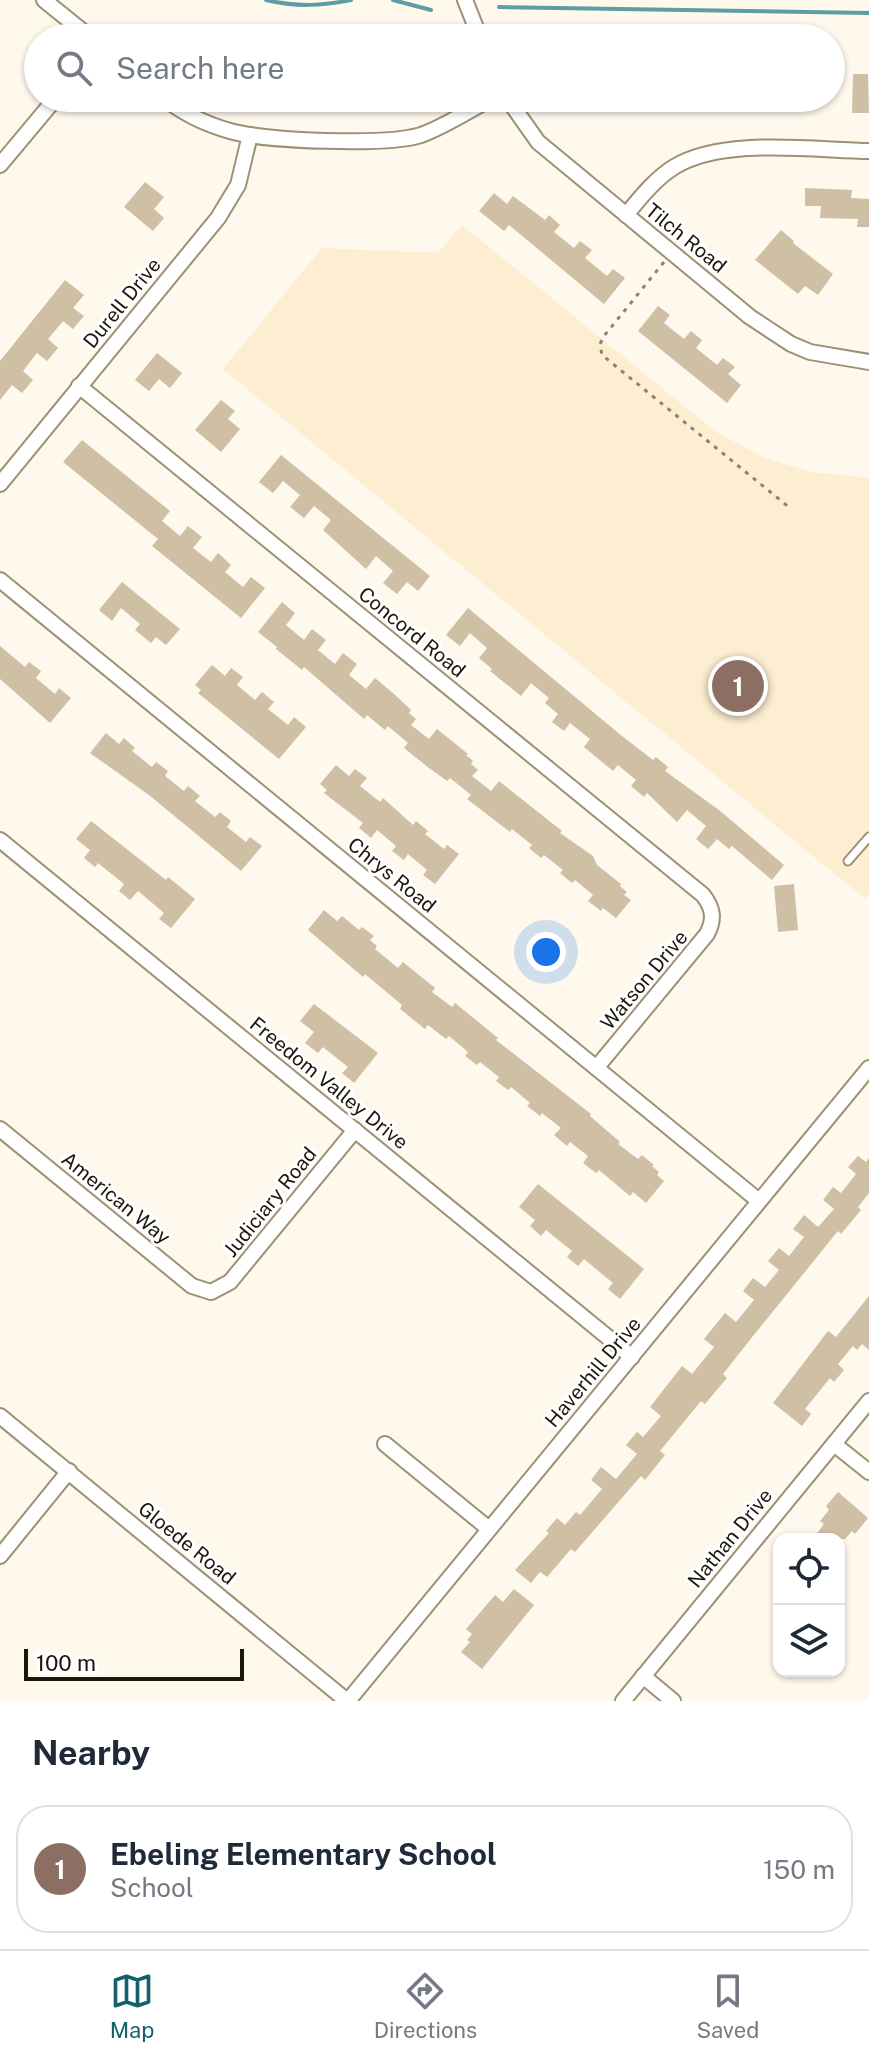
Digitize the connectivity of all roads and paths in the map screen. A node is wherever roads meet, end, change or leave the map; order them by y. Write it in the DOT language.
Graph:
graph roads {
  1 [pos="44,0"];
  2 [pos="465,0"];
  3 [pos="74,24"];
  4 [pos="474,24"];
  5 [pos="44,112"];
  6 [pos="182,112"];
  7 [pos="466,112"];
  8 [pos="517,112"];
  9 [pos="250,135"];
  10 [pos="869,151"];
  11 [pos="0,165"];
  12 [pos="626,215"];
  13 [pos="664,262"];
  14 [pos="869,362"];
  15 [pos="79,386"];
  16 [pos="0,484"];
  17 [pos="790,508"];
  18 [pos="0,580"];
  19 [pos="869,837"];
  20 [pos="0,840"];
  21 [pos="848,861"];
  22 [pos="713,913"];
  23 [pos="597,1067"];
  24 [pos="869,1068"];
  25 [pos="0,1129"];
  26 [pos="355,1130"];
  27 [pos="759,1201"];
  28 [pos="211,1292"];
  29 [pos="632,1357"];
  30 [pos="869,1401"];
  31 [pos="0,1416"];
  32 [pos="385,1444"];
  33 [pos="834,1444"];
  34 [pos="69,1471"];
  35 [pos="869,1472"];
  36 [pos="489,1529"];
  37 [pos="0,1556"];
  38 [pos="643,1676"];
  39 [pos="348,1701"];
  40 [pos="623,1701"];
  41 [pos="673,1701"];
  1 -- 3 [label="street"];
  2 -- 4 [label="street"];
  5 -- 11 [label="street"];
  6 -- 9 [label="street"];
  7 -- 9 [label="street"];
  8 -- 12 [label="street, Tilch Road"];
  9 -- 15 [label="street, Durell Drive"];
  10 -- 12 [label="street"];
  12 -- 14 [label="street, Tilch Road"];
  13 -- 17 [label="path"];
  15 -- 16 [label="street, Durell Drive"];
  15 -- 22 [label="street, Concord Road"];
  18 -- 23 [label="street, Chrys Road"];
  19 -- 21 [label="lane"];
  20 -- 26 [label="street, Freedom Valley Drive"];
  22 -- 23 [label="street, Watson Drive"];
  23 -- 27 [label="street, Chrys Road"];
  24 -- 27 [label="street, Haverhill Drive"];
  25 -- 28 [label="street, American Way"];
  26 -- 28 [label="street, Judiciary Road"];
  26 -- 29 [label="street, Freedom Valley Drive"];
  27 -- 29 [label="street, Haverhill Drive"];
  29 -- 36 [label="street, Haverhill Drive"];
  30 -- 33 [label="street, Nathan Drive"];
  31 -- 34 [label="street, Gloede Road"];
  32 -- 36 [label="street"];
  33 -- 35 [label="street"];
  33 -- 38 [label="street, Nathan Drive"];
  34 -- 37 [label="street"];
  34 -- 39 [label="street, Gloede Road"];
  36 -- 39 [label="street, Haverhill Drive"];
  38 -- 40 [label="street, Nathan Drive"];
  38 -- 41 [label="street"];
}
